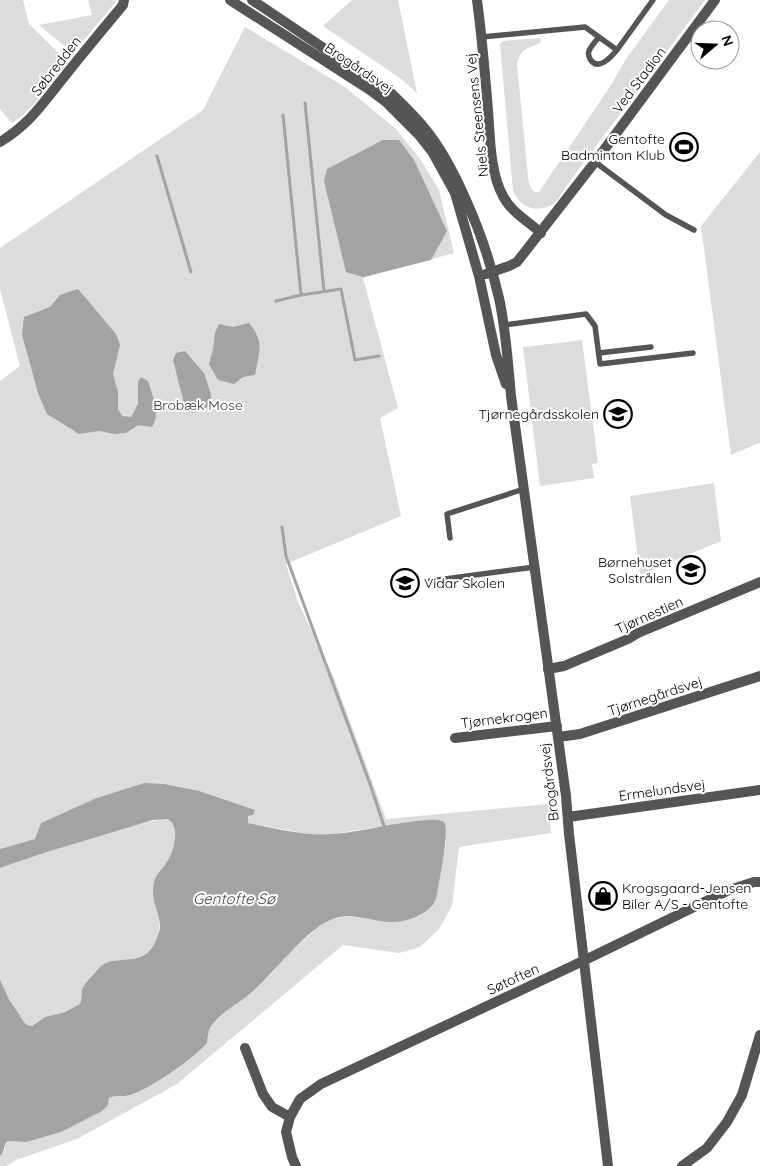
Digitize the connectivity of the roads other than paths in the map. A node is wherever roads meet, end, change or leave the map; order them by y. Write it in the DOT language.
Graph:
graph roads {
  1 [pos="124,0"];
  2 [pos="230,0"];
  3 [pos="252,0"];
  4 [pos="477,0"];
  5 [pos="653,0"];
  6 [pos="715,0"];
  7 [pos="482,37"];
  8 [pos="599,37"];
  9 [pos="617,50"];
  10 [pos="0,142"];
  11 [pos="594,162"];
  12 [pos="694,230"];
  13 [pos="541,233"];
  14 [pos="492,272"];
  15 [pos="479,276"];
  16 [pos="504,325"];
  17 [pos="490,328"];
  18 [pos="651,347"];
  19 [pos="693,353"];
  20 [pos="599,354"];
  21 [pos="511,396"];
  22 [pos="524,489"];
  23 [pos="450,538"];
  24 [pos="535,567"];
  25 [pos="430,581"];
  26 [pos="760,582"];
  27 [pos="548,669"];
  28 [pos="760,676"];
  29 [pos="556,726"];
  30 [pos="558,737"];
  31 [pos="455,738"];
  32 [pos="760,790"];
  33 [pos="568,817"];
  34 [pos="760,882"];
  35 [pos="583,961"];
  36 [pos="760,1035"];
  37 [pos="245,1048"];
  38 [pos="290,1117"];
  39 [pos="296,1166"];
  40 [pos="608,1166"];
  41 [pos="682,1166"];
  1 -- 10 [label="street, Søbredden"];
  2 -- 15 [label="street, Brogårdsvej"];
  3 -- 14 [label="street, Brogårdsvej"];
  4 -- 7 [label="street, Niels Steensens Vej"];
  5 -- 9 [label="lane"];
  6 -- 11 [label="street, Ved Stadion"];
  7 -- 8 [label="lane, Niels Steensens Vej"];
  7 -- 13 [label="street, Niels Steensens Vej"];
  8 -- 9 [label="lane, Niels Steensens Vej"];
  8 -- 9 [label="lane"];
  11 -- 12 [label="lane"];
  11 -- 13 [label="street, Ved Stadion"];
  13 -- 14 [label="street, Ved Stadion"];
  14 -- 15 [label="street, Ved Stadion"];
  14 -- 16 [label="street, Brogårdsvej"];
  15 -- 17 [label="street, Brogårdsvej"];
  16 -- 17 [label="street"];
  16 -- 20 [label="lane"];
  16 -- 21 [label="street, Brogårdsvej"];
  17 -- 21 [label="street, Brogårdsvej"];
  18 -- 20 [label="lane"];
  19 -- 20 [label="lane"];
  21 -- 22 [label="street, Brogårdsvej"];
  22 -- 23 [label="lane"];
  22 -- 24 [label="street, Brogårdsvej"];
  24 -- 25 [label="lane"];
  24 -- 27 [label="street, Brogårdsvej"];
  26 -- 27 [label="street, Tjørnestien"];
  27 -- 29 [label="street, Brogårdsvej"];
  28 -- 30 [label="street, Tjørnegårdsvej"];
  29 -- 30 [label="street, Brogårdsvej"];
  29 -- 31 [label="street, Tjørnekrogen"];
  30 -- 33 [label="street, Brogårdsvej"];
  32 -- 33 [label="street, Ermelundsvej"];
  33 -- 35 [label="street, Brogårdsvej"];
  34 -- 35 [label="street, Søtoften"];
  35 -- 38 [label="street, Søtoften"];
  35 -- 40 [label="street, Brogårdsvej"];
  36 -- 41 [label="street"];
  37 -- 38 [label="street"];
  38 -- 39 [label="street, Søtoften"];
}
